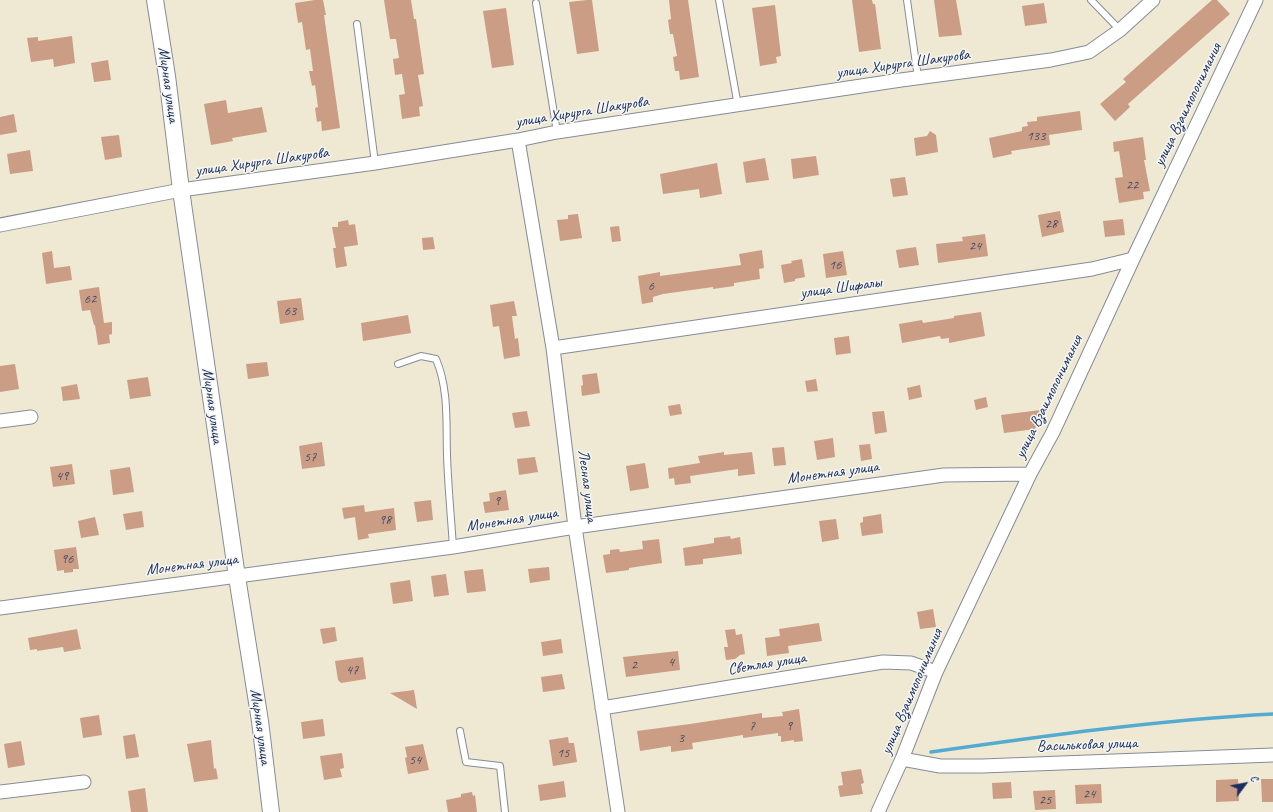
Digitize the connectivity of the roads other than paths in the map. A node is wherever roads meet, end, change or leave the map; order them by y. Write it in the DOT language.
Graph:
graph roads {
  1 [pos="155,0"];
  2 [pos="719,0"];
  3 [pos="907,0"];
  4 [pos="1091,0"];
  5 [pos="1153,0"];
  6 [pos="1256,0"];
  7 [pos="536,3"];
  8 [pos="357,24"];
  9 [pos="1120,30"];
  10 [pos="918,78"];
  11 [pos="738,106"];
  12 [pos="557,132"];
  13 [pos="518,140"];
  14 [pos="375,163"];
  15 [pos="181,190"];
  16 [pos="0,225"];
  17 [pos="1132,259"];
  18 [pos="554,348"];
  19 [pos="398,364"];
  20 [pos="31,417"];
  21 [pos="0,421"];
  22 [pos="1030,474"];
  23 [pos="575,527"];
  24 [pos="453,547"];
  25 [pos="237,577"];
  26 [pos="0,608"];
  27 [pos="936,672"];
  28 [pos="602,708"];
  29 [pos="460,731"];
  30 [pos="1273,755"];
  31 [pos="902,759"];
  32 [pos="84,782"];
  33 [pos="0,792"];
  34 [pos="271,812"];
  35 [pos="506,812"];
  36 [pos="618,812"];
  37 [pos="878,812"];
  1 -- 15 [label="street, Мирная улица"];
  2 -- 11 [label="lane"];
  3 -- 10 [label="lane"];
  4 -- 9 [label="lane"];
  5 -- 9 [label="street, улица Хирурга Шакурова"];
  6 -- 17 [label="street, улица Взаимопонимания"];
  7 -- 12 [label="lane"];
  8 -- 14 [label="lane"];
  9 -- 10 [label="street, улица Хирурга Шакурова"];
  10 -- 11 [label="street, улица Хирурга Шакурова"];
  11 -- 12 [label="street, улица Хирурга Шакурова"];
  12 -- 13 [label="street, улица Хирурга Шакурова"];
  13 -- 14 [label="street, улица Хирурга Шакурова"];
  13 -- 18 [label="street, Лесная улица"];
  14 -- 15 [label="street, улица Хирурга Шакурова"];
  15 -- 16 [label="street, улица Хирурга Шакурова"];
  15 -- 25 [label="street, Мирная улица"];
  17 -- 18 [label="street, улица Шифалы"];
  17 -- 22 [label="street, улица Взаимопонимания"];
  18 -- 23 [label="street, Лесная улица"];
  19 -- 24 [label="lane"];
  20 -- 21 [label="street"];
  22 -- 23 [label="street, Монетная улица"];
  22 -- 27 [label="street, улица Взаимопонимания"];
  23 -- 24 [label="street, Монетная улица"];
  23 -- 28 [label="street, Лесная улица"];
  24 -- 25 [label="street, Монетная улица"];
  25 -- 26 [label="street, Монетная улица"];
  25 -- 34 [label="street, Мирная улица"];
  27 -- 28 [label="street, Светлая улица"];
  27 -- 31 [label="street, улица Взаимопонимания"];
  28 -- 36 [label="street, Лесная улица"];
  29 -- 35 [label="lane"];
  30 -- 31 [label="street, Васильковая улица"];
  31 -- 37 [label="street, улица Взаимопонимания"];
  32 -- 33 [label="street"];
}
